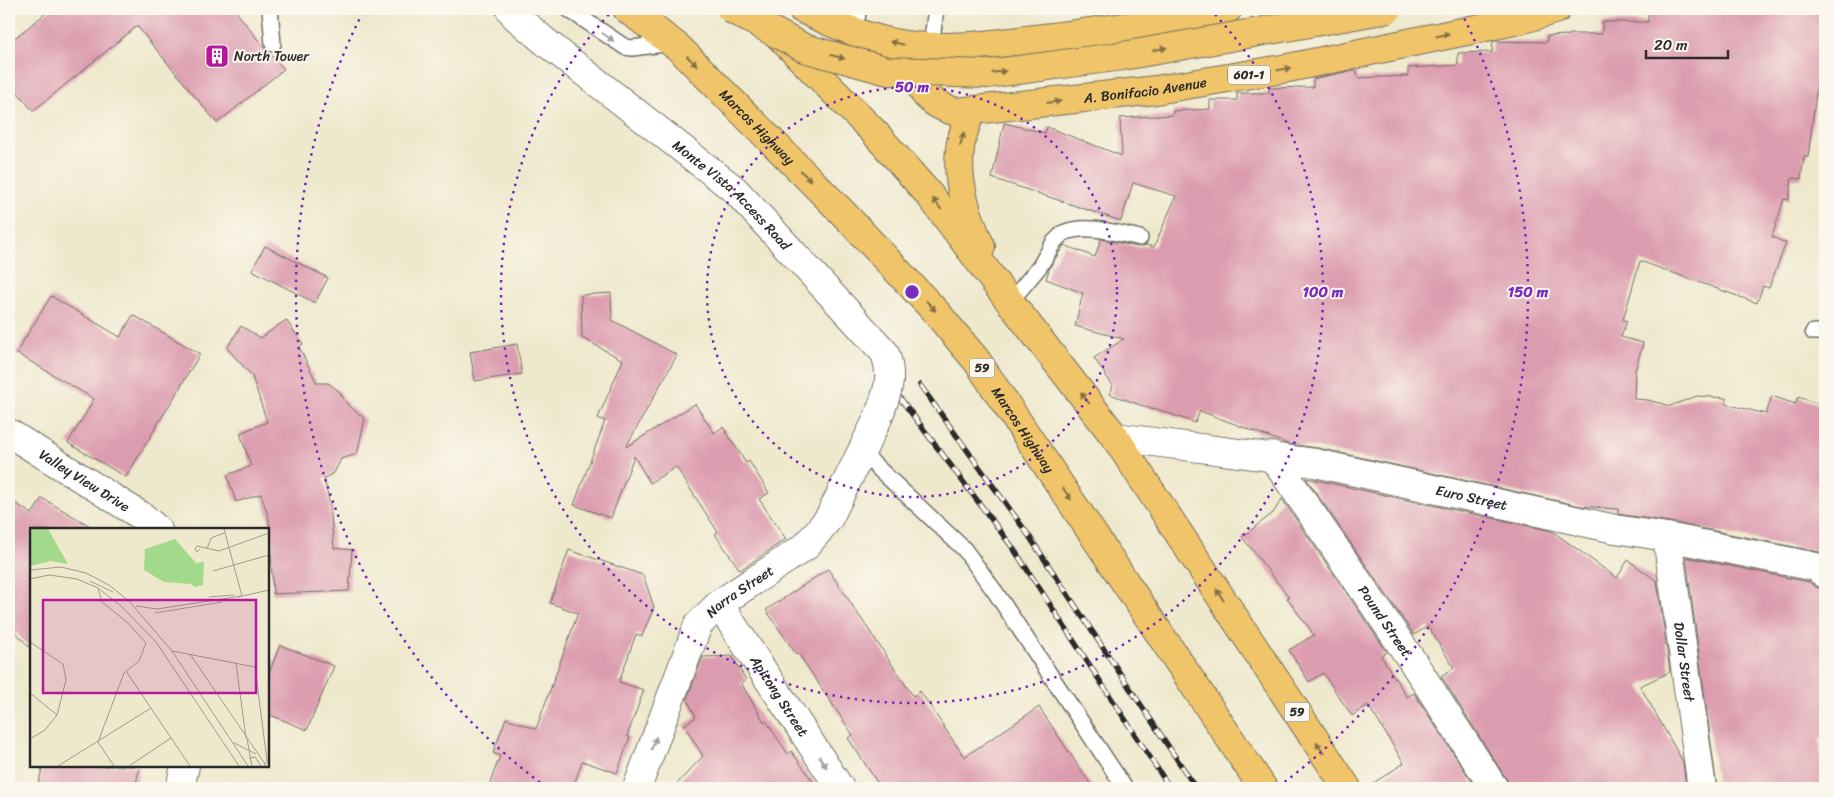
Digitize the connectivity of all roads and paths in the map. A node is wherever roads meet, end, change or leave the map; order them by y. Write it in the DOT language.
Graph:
graph roads {
  1 [pos="270,9"];
  2 [pos="510,9"];
  3 [pos="568,9"];
  4 [pos="626,9"];
  5 [pos="730,9"];
  6 [pos="752,9"];
  7 [pos="802,9"];
  8 [pos="936,9"];
  9 [pos="1228,9"];
  10 [pos="1388,9"];
  11 [pos="1557,9"];
  12 [pos="857,20"];
  13 [pos="672,43"];
  14 [pos="272,44"];
  15 [pos="931,46"];
  16 [pos="963,48"];
  17 [pos="971,111"];
  18 [pos="1140,238"];
  19 [pos="1004,293"];
  20 [pos="878,418"];
  21 [pos="9,433"];
  22 [pos="1115,437"];
  23 [pos="861,452"];
  24 [pos="1272,456"];
  25 [pos="156,528"];
  26 [pos="1667,537"];
  27 [pos="1825,574"];
  28 [pos="720,604"];
  29 [pos="185,767"];
  30 [pos="180,788"];
  31 [pos="637,788"];
  32 [pos="840,788"];
  33 [pos="1125,788"];
  34 [pos="1264,788"];
  35 [pos="1347,788"];
  36 [pos="1494,788"];
  37 [pos="1702,788"];
  1 -- 14 [label="lane"];
  2 -- 20 [label="street, Monte Vista Access Road, bridge"];
  3 -- 13 [label="lane, one-way"];
  4 -- 13 [label="main road, Marcos Highway / 59"];
  5 -- 10 [label="main road, one-way, bridge"];
  19 -- 6 [label="main road, 59, one-way"];
  7 -- 12 [label="main road"];
  8 -- 15 [label="lane"];
  9 -- 16 [label="main road"];
  17 -- 11 [label="main road, A. Bonifacio Avenue / 601-1, one-way"];
  15 -- 12 [label="main road, one-way"];
  13 -- 34 [label="main road, Marcos Highway / 59, one-way"];
  15 -- 16 [label="main road"];
  16 -- 17 [label="main road, A. Bonifacio Avenue"];
  19 -- 17 [label="main road, one-way"];
  18 -- 19 [label="lane"];
  22 -- 19 [label="main road, 59, one-way"];
  20 -- 23 [label="street, Narra Street"];
  21 -- 25 [label="street, Valley View Drive"];
  22 -- 24 [label="street, Euro Street"];
  35 -- 22 [label="main road, 59, one-way"];
  23 -- 28 [label="street, Narra Street"];
  23 -- 33 [label="lane"];
  24 -- 26 [label="street, Euro Street"];
  24 -- 36 [label="street, Pound Street"];
  26 -- 27 [label="street, Euro Street"];
  26 -- 37 [label="street, Dollar Street"];
  31 -- 28 [label="street, Narra Street, one-way"];
  28 -- 32 [label="street, Apitong Street, one-way"];
  29 -- 30 [label="street"];
}
